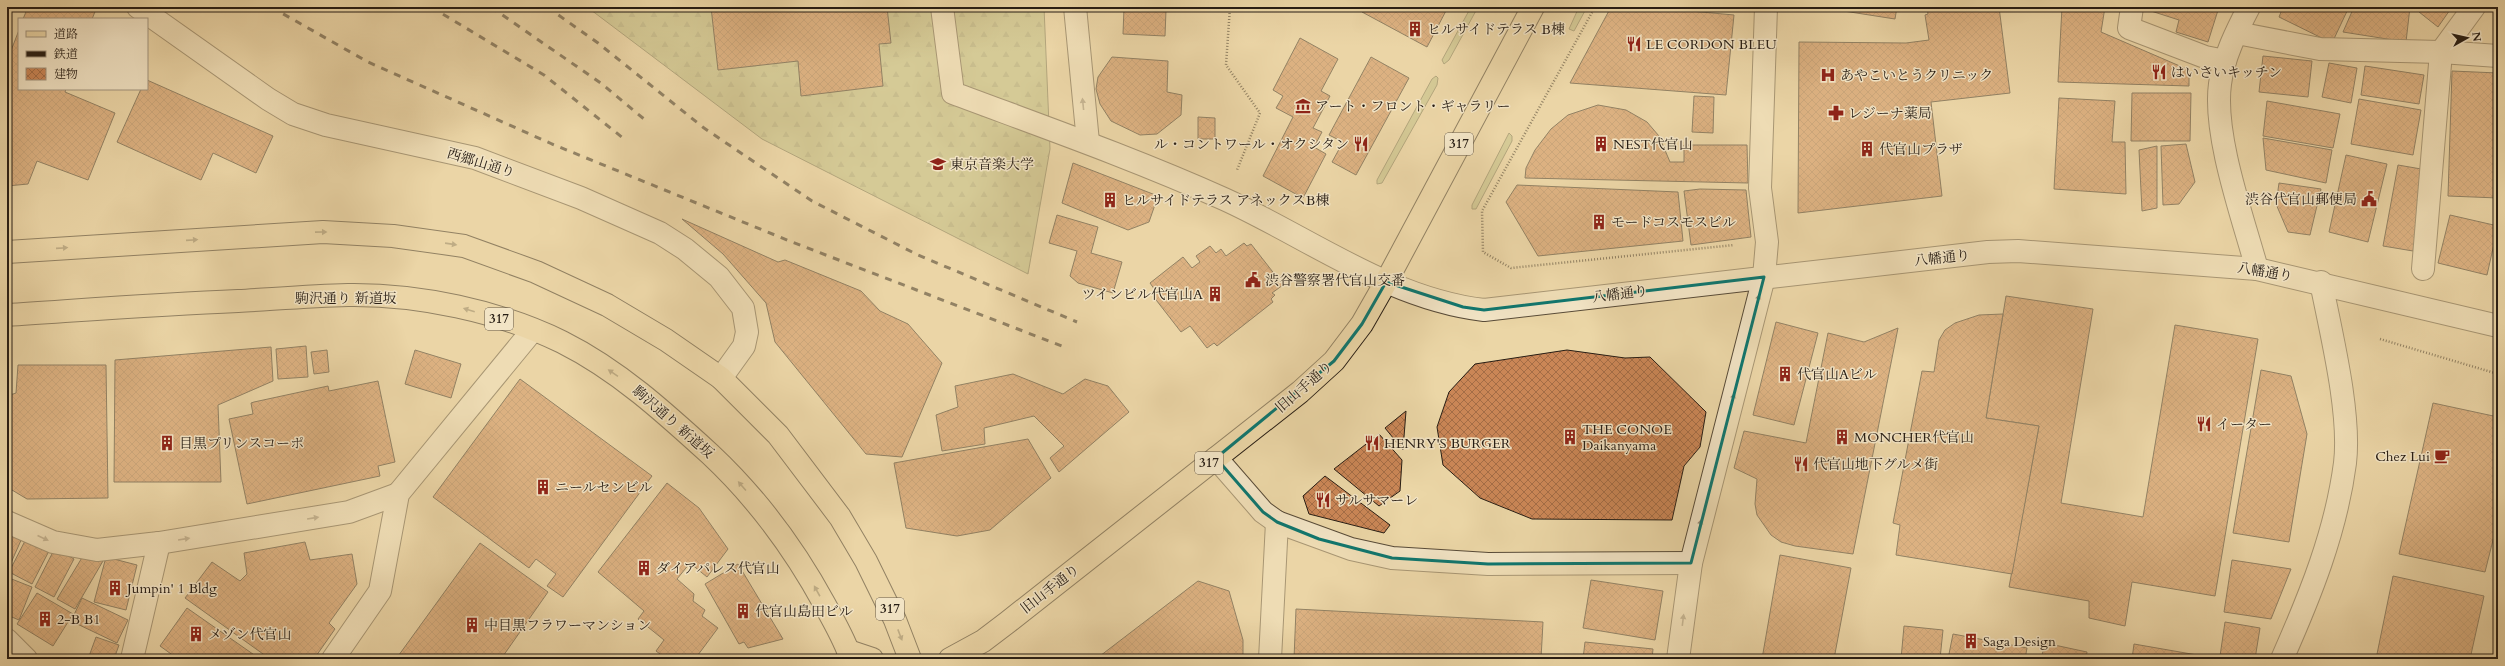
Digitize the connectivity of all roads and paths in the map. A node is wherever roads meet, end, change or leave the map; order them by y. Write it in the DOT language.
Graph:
graph roads {
  1 [pos="138,7"];
  2 [pos="942,7"];
  3 [pos="1076,7"];
  4 [pos="1230,7"];
  5 [pos="1533,7"];
  6 [pos="1595,7"];
  7 [pos="1766,7"];
  8 [pos="2132,7"];
  9 [pos="2249,7"];
  10 [pos="2474,7"];
  11 [pos="2237,33"];
  12 [pos="2441,52"];
  13 [pos="2498,56"];
  14 [pos="2225,61"];
  15 [pos="1088,142"];
  16 [pos="1224,199"];
  17 [pos="1766,242"];
  18 [pos="15,251"];
  19 [pos="2257,269"];
  20 [pos="2422,269"];
  21 [pos="1764,278"];
  22 [pos="1386,282"];
  23 [pos="2320,282"];
  24 [pos="7,315"];
  25 [pos="2498,326"];
  26 [pos="532,331"];
  27 [pos="2380,339"];
  28 [pos="2498,374"];
  29 [pos="721,378"];
  30 [pos="1216,458"];
  31 [pos="398,494"];
  32 [pos="7,522"];
  33 [pos="1277,522"];
  34 [pos="159,543"];
  35 [pos="1691,563"];
  36 [pos="7,640"];
  37 [pos="850,655"];
  38 [pos="26,659"];
  39 [pos="132,659"];
  40 [pos="333,659"];
  41 [pos="872,659"];
  42 [pos="910,659"];
  43 [pos="950,659"];
  44 [pos="1270,659"];
  45 [pos="1678,659"];
  46 [pos="2282,659"];
  1 -- 29 [label="street, 西郷山通り"];
  2 -- 15 [label="street, 八幡通り"];
  15 -- 3 [label="street, one-way"];
  4 -- 16 [label="path"];
  5 -- 22 [label="main road, 旧山手通り / 317"];
  6 -- 17 [label="path"];
  7 -- 17 [label="street"];
  8 -- 14 [label="street"];
  9 -- 11 [label="street"];
  10 -- 12 [label="street"];
  11 -- 12 [label="street"];
  11 -- 14 [label="street"];
  12 -- 13 [label="street"];
  12 -- 20 [label="street"];
  14 -- 19 [label="street"];
  15 -- 16 [label="street, 八幡通り"];
  16 -- 22 [label="street, 八幡通り"];
  17 -- 21 [label="street"];
  18 -- 29 [label="main road, 317, one-way"];
  19 -- 21 [label="street, 八幡通り"];
  19 -- 23 [label="street, 八幡通り"];
  21 -- 22 [label="street, 八幡通り"];
  35 -- 21 [label="street, one-way"];
  22 -- 30 [label="main road, 旧山手通り / 317"];
  23 -- 25 [label="street, 八幡通り"];
  23 -- 46 [label="street"];
  26 -- 24 [label="main road, 駒沢通り 新道坂 / 317, one-way"];
  26 -- 31 [label="street"];
  37 -- 26 [label="main road, 駒沢通り 新道坂 / 317, one-way"];
  27 -- 28 [label="path"];
  29 -- 42 [label="main road, 317, one-way"];
  30 -- 33 [label="street"];
  30 -- 43 [label="main road, 旧山手通り / 317"];
  34 -- 31 [label="street, one-way"];
  31 -- 40 [label="street"];
  32 -- 34 [label="street, one-way"];
  33 -- 35 [label="street"];
  33 -- 44 [label="street"];
  34 -- 39 [label="street"];
  45 -- 35 [label="street, one-way"];
  36 -- 38 [label="street"];
  37 -- 41 [label="main road, 317"];
}
